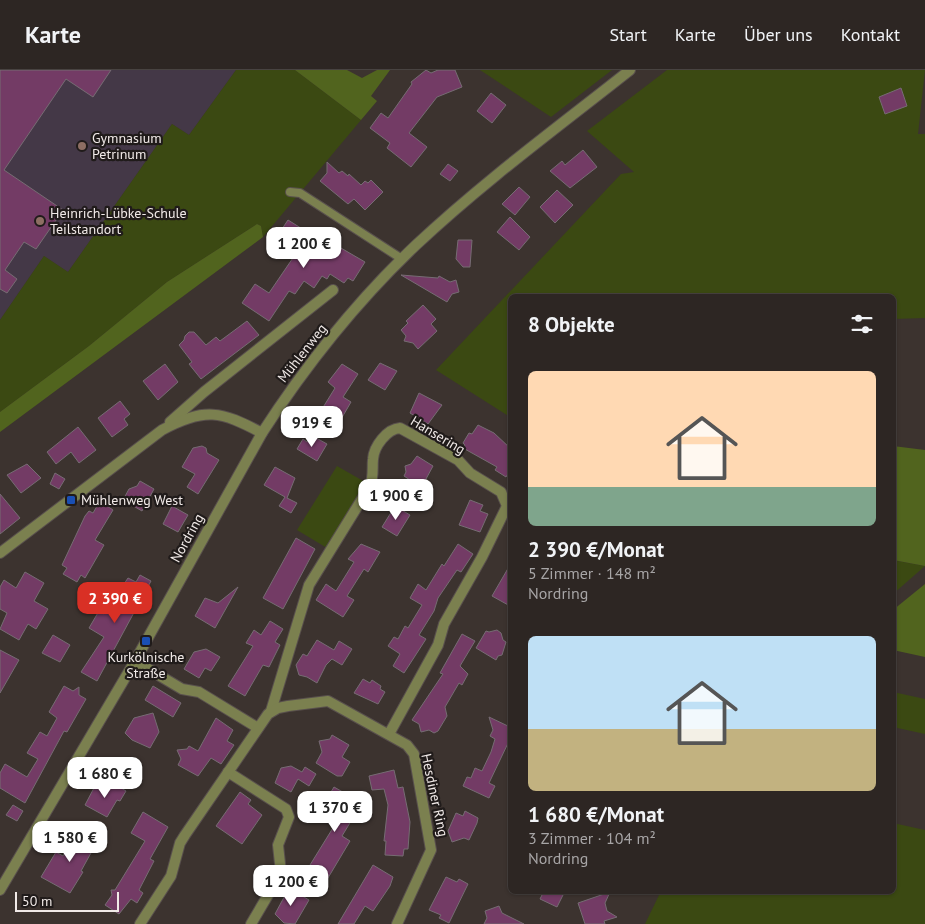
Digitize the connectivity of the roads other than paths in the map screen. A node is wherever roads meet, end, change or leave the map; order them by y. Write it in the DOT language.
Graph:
graph roads {
  1 [pos="630,70"];
  2 [pos="290,192"];
  3 [pos="402,259"];
  4 [pos="333,290"];
  5 [pos="162,430"];
  6 [pos="262,433"];
  7 [pos="0,553"];
  8 [pos="135,661"];
  9 [pos="271,711"];
  10 [pos="258,728"];
  11 [pos="388,734"];
  12 [pos="228,772"];
  13 [pos="0,890"];
  14 [pos="140,924"];
  15 [pos="251,924"];
  16 [pos="397,924"];
  1 -- 3 [label="street, Mühlenweg"];
  2 -- 3 [label="lane"];
  3 -- 6 [label="street, Mühlenweg"];
  4 -- 5 [label="street, Mühlenweg"];
  5 -- 6 [label="street, Mühlenweg"];
  5 -- 7 [label="street, Mühlenweg"];
  6 -- 8 [label="street, Nordring"];
  8 -- 10 [label="street"];
  8 -- 13 [label="street, Nordring"];
  9 -- 10 [label="street"];
  9 -- 11 [label="street, Hesdiner Ring"];
  9 -- 11 [label="street, Hansering"];
  10 -- 12 [label="street"];
  11 -- 16 [label="street, Hesdiner Ring"];
  12 -- 14 [label="street"];
  12 -- 15 [label="street"];
}
